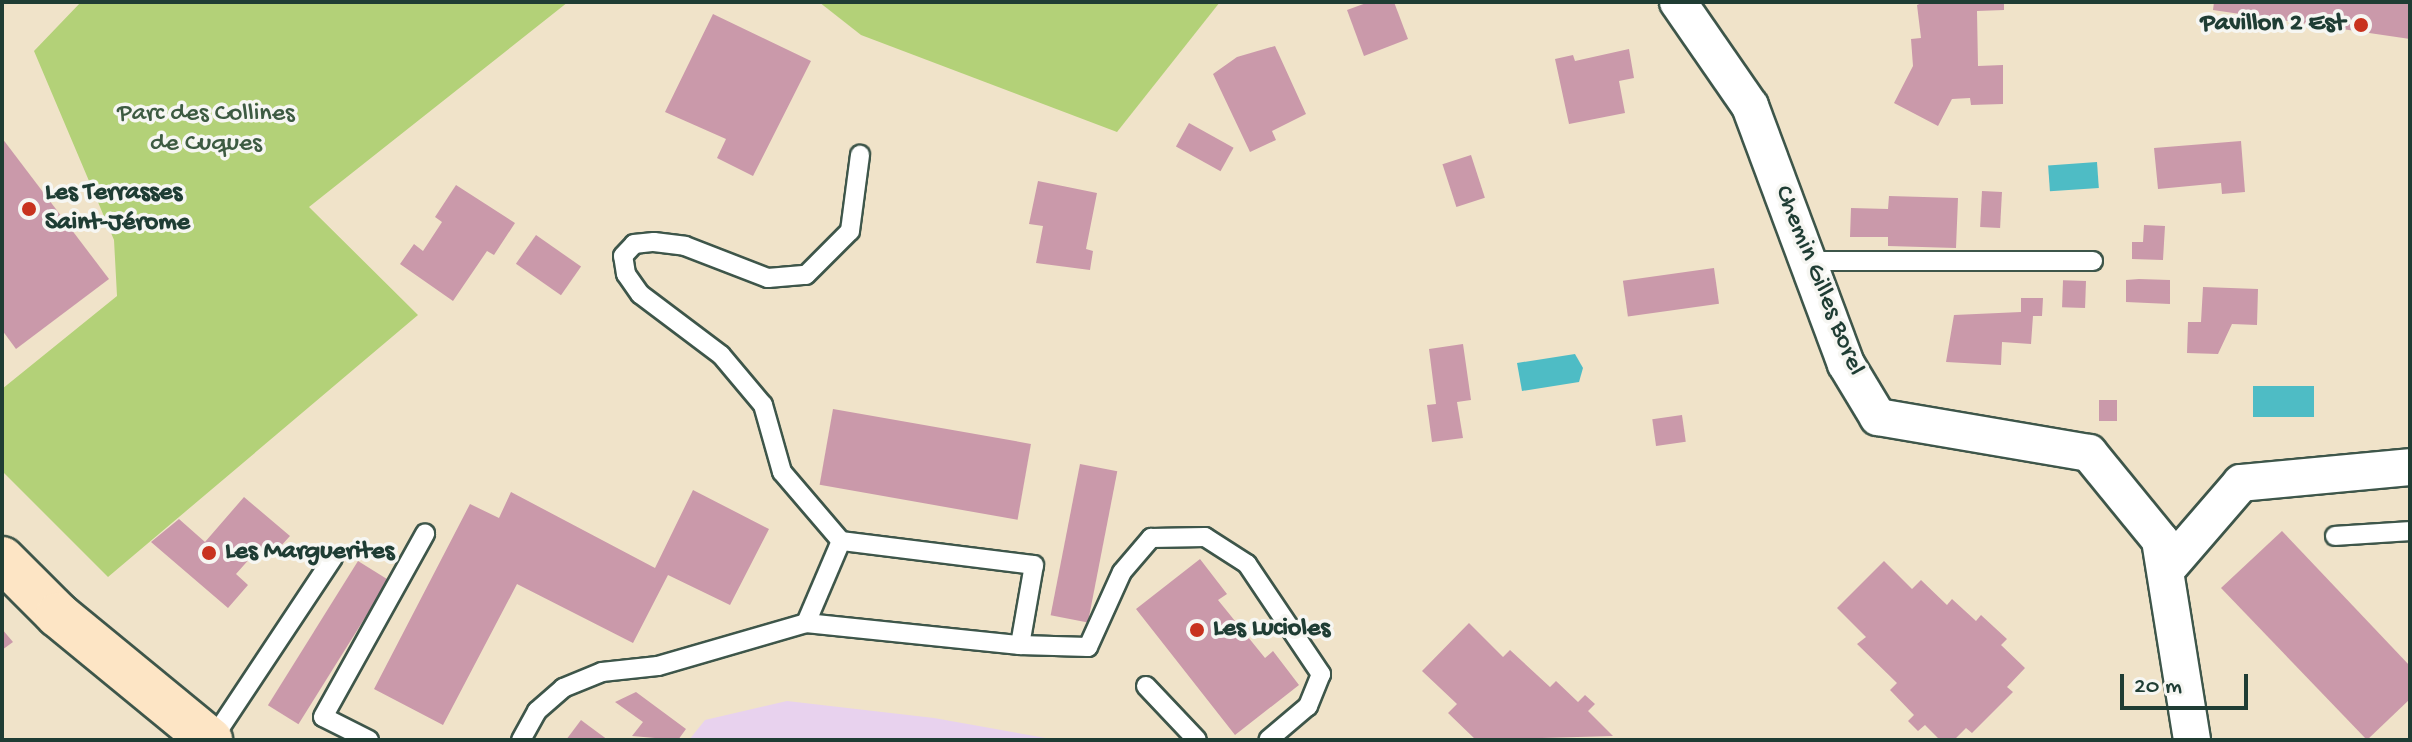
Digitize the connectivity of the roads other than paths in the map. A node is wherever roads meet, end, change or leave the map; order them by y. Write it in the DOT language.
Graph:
graph roads {
  1 [pos="1678,2"];
  2 [pos="860,155"];
  3 [pos="1809,261"];
  4 [pos="2093,261"];
  5 [pos="2410,467"];
  6 [pos="2410,531"];
  7 [pos="425,534"];
  8 [pos="2335,536"];
  9 [pos="841,541"];
  10 [pos="333,558"];
  11 [pos="4,566"];
  12 [pos="2166,570"];
  13 [pos="806,623"];
  14 [pos="1020,645"];
  15 [pos="1146,686"];
  16 [pos="211,740"];
  17 [pos="369,740"];
  18 [pos="521,740"];
  19 [pos="1197,740"];
  20 [pos="1268,740"];
  21 [pos="2192,740"];
  1 -- 3 [label="street, Chemin Gilles Borel"];
  2 -- 9 [label="lane"];
  3 -- 4 [label="lane"];
  3 -- 12 [label="street, Chemin Gilles Borel"];
  5 -- 12 [label="street"];
  6 -- 8 [label="lane"];
  7 -- 17 [label="lane"];
  9 -- 13 [label="lane"];
  9 -- 14 [label="lane"];
  10 -- 16 [label="lane"];
  11 -- 16 [label="street"];
  12 -- 21 [label="street, Chemin Gilles Borel"];
  13 -- 14 [label="lane"];
  13 -- 18 [label="lane"];
  14 -- 20 [label="lane"];
  15 -- 19 [label="lane"];
}
